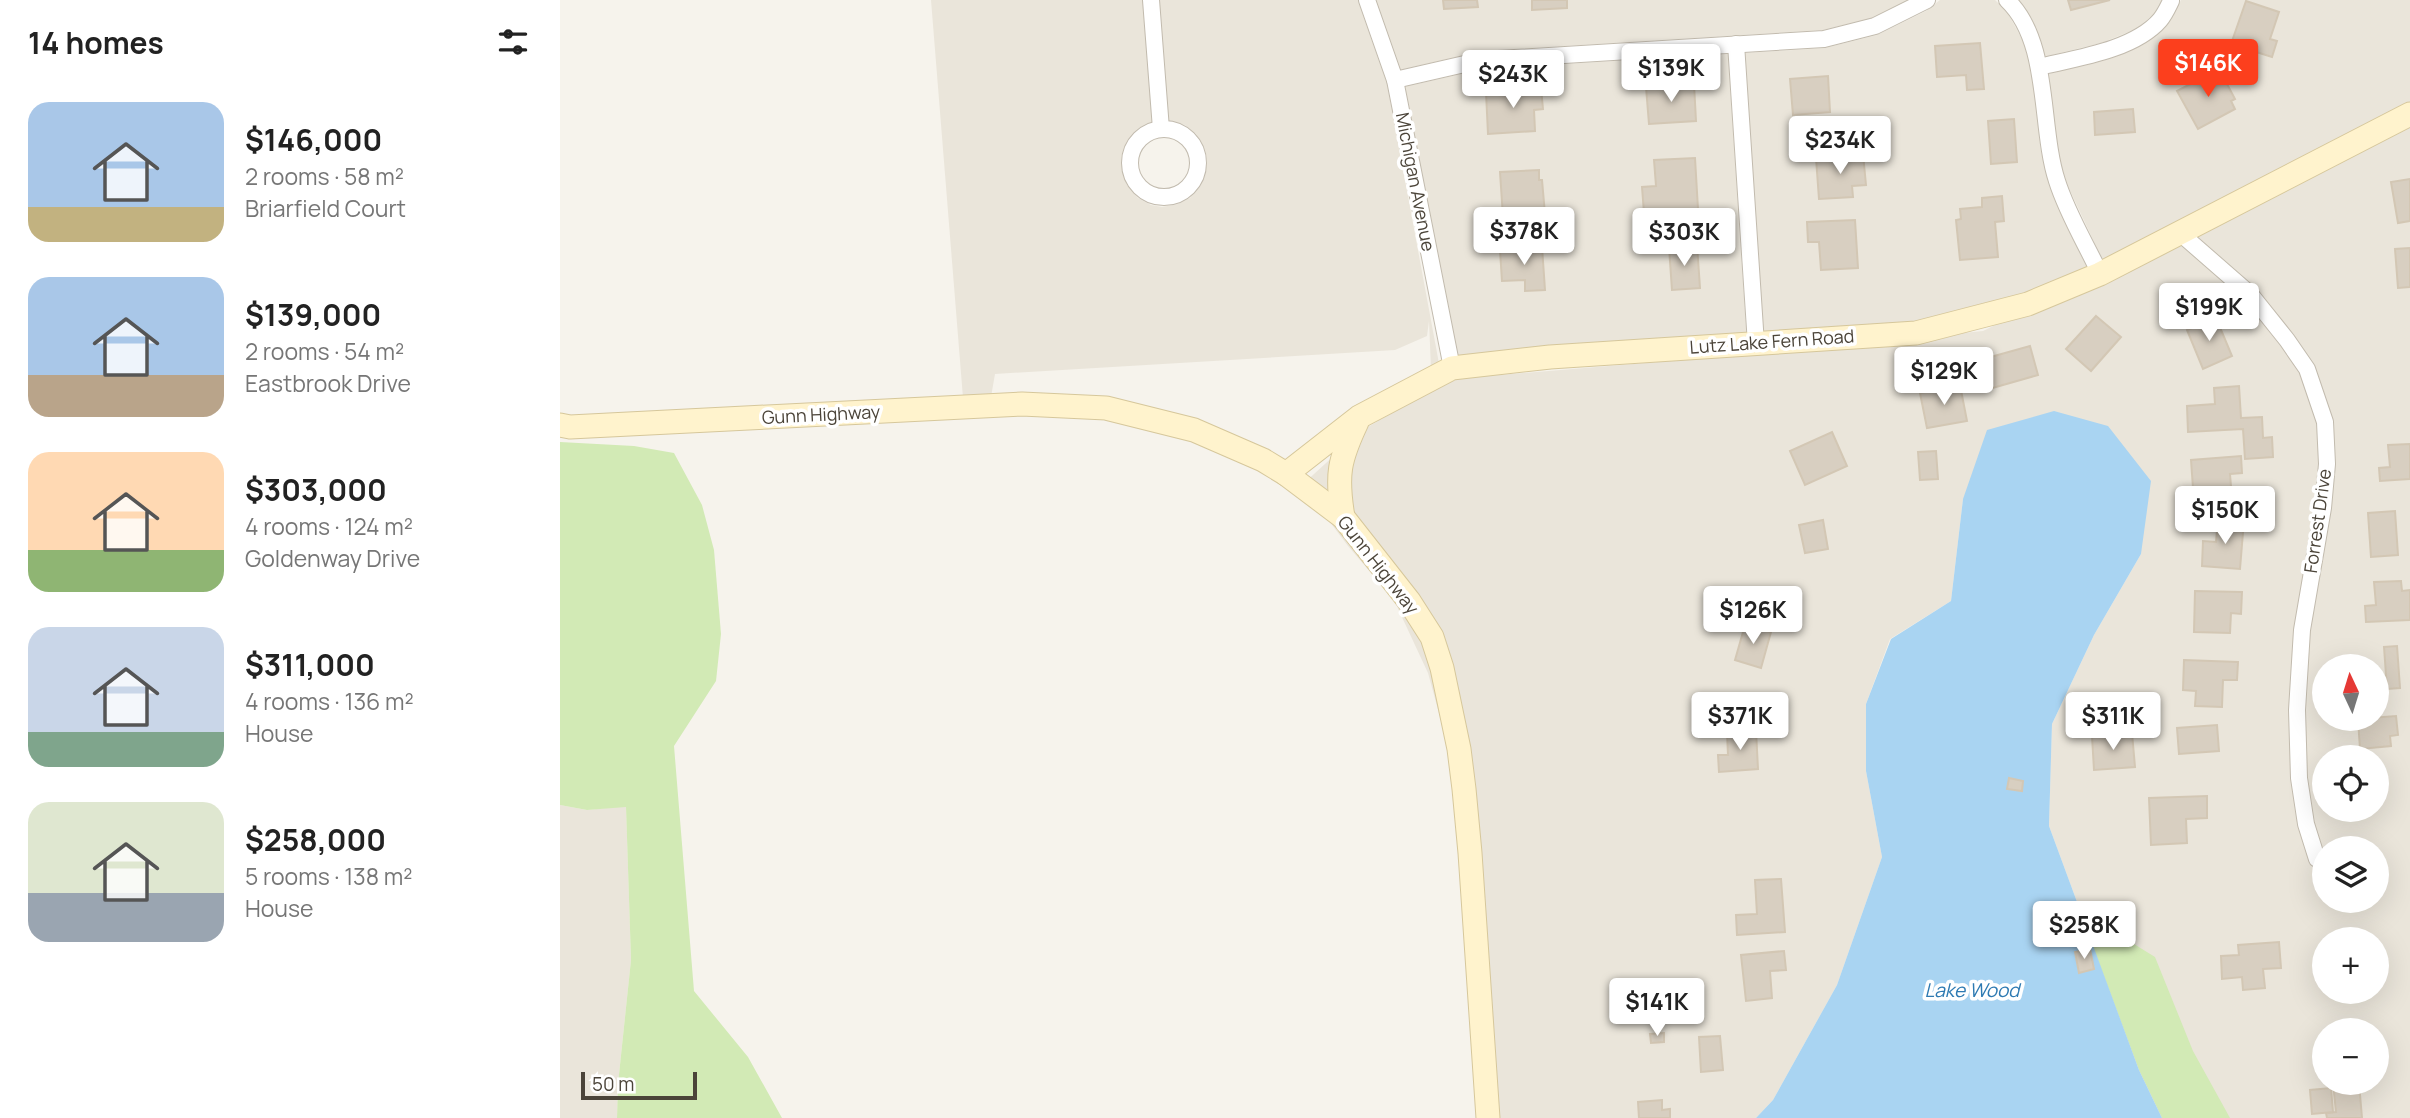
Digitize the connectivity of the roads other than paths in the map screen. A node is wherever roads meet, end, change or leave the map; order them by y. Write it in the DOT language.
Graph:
graph roads {
  1 [pos="1151,0"];
  2 [pos="1367,0"];
  3 [pos="1927,0"];
  4 [pos="2007,0"];
  5 [pos="2171,1"];
  6 [pos="1736,44"];
  7 [pos="2039,67"];
  8 [pos="1395,80"];
  9 [pos="2410,114"];
  10 [pos="1161,129"];
  11 [pos="2180,233"];
  12 [pos="2100,274"];
  13 [pos="1756,344"];
  14 [pos="1452,368"];
  15 [pos="1359,417"];
  16 [pos="560,425"];
  17 [pos="1286,474"];
  18 [pos="1343,517"];
  19 [pos="2312,843"];
  20 [pos="1488,1118"];
  1 -- 10 [label="street"];
  2 -- 8 [label="street, Michigan Avenue"];
  3 -- 6 [label="street"];
  4 -- 7 [label="street"];
  5 -- 7 [label="street"];
  6 -- 8 [label="street"];
  6 -- 13 [label="street"];
  7 -- 12 [label="street"];
  8 -- 14 [label="street, Michigan Avenue"];
  9 -- 11 [label="main road, Lutz Lake Fern Road"];
  10 -- 10 [label="street"];
  11 -- 12 [label="main road, Lutz Lake Fern Road"];
  11 -- 19 [label="street, Forrest Drive"];
  12 -- 13 [label="main road, Lutz Lake Fern Road"];
  13 -- 14 [label="main road, Lutz Lake Fern Road"];
  14 -- 15 [label="main road, Lutz Lake Fern Road"];
  15 -- 17 [label="main road, Lutz Lake Fern Road"];
  15 -- 18 [label="main road"];
  16 -- 17 [label="main road, Gunn Highway"];
  17 -- 18 [label="main road, Gunn Highway"];
  18 -- 20 [label="main road, Gunn Highway"];
}
